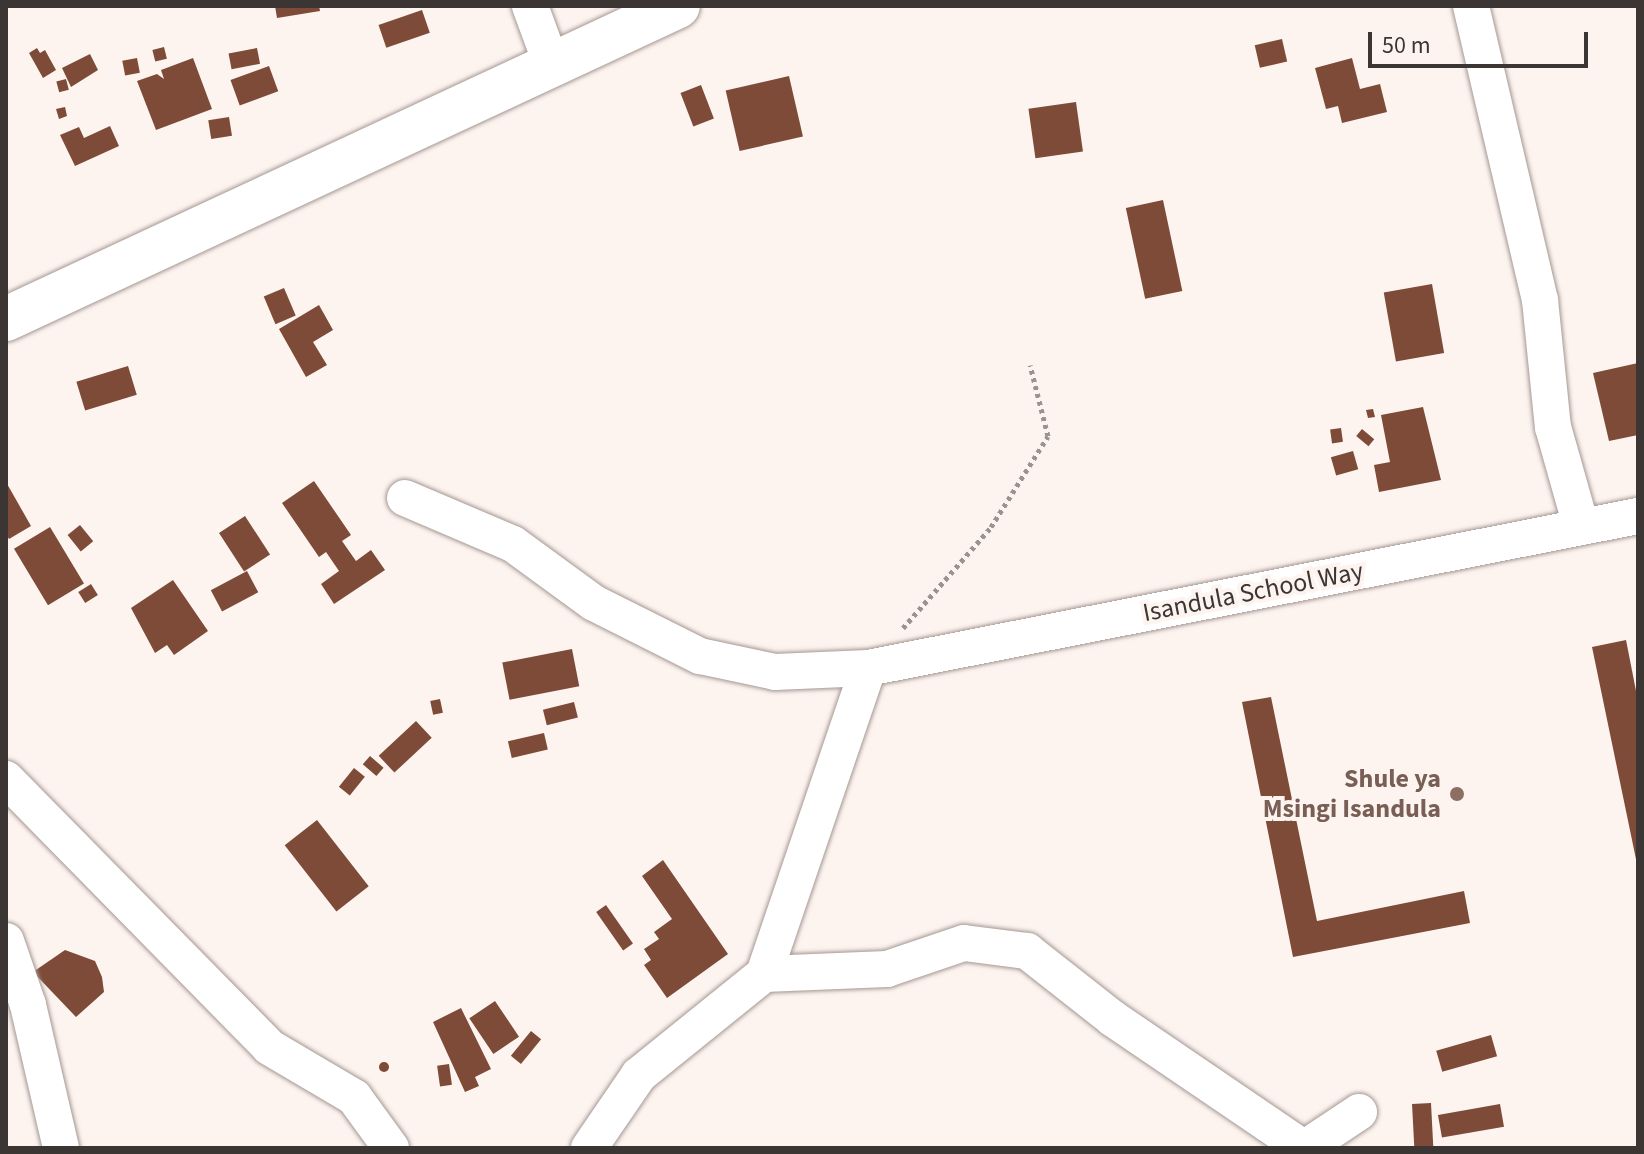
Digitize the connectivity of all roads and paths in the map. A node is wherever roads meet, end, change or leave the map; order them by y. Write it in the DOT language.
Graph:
graph roads {
  1 [pos="530,6"];
  2 [pos="678,6"];
  3 [pos="1471,6"];
  4 [pos="551,63"];
  5 [pos="6,319"];
  6 [pos="1030,365"];
  7 [pos="405,498"];
  8 [pos="1638,516"];
  9 [pos="1581,526"];
  10 [pos="868,668"];
  11 [pos="6,779"];
  12 [pos="6,941"];
  13 [pos="764,974"];
  14 [pos="1359,1112"];
  15 [pos="61,1148"];
  16 [pos="391,1148"];
  17 [pos="589,1148"];
  18 [pos="1304,1148"];
  1 -- 4 [label="street"];
  2 -- 4 [label="main road"];
  3 -- 9 [label="street"];
  4 -- 5 [label="main road"];
  6 -- 10 [label="path"];
  7 -- 10 [label="street, Isandula School Way"];
  8 -- 9 [label="street, Isandula School Way"];
  9 -- 10 [label="street, Isandula School Way"];
  10 -- 13 [label="street"];
  11 -- 16 [label="street"];
  12 -- 15 [label="street"];
  13 -- 17 [label="street"];
  13 -- 18 [label="street"];
  14 -- 18 [label="street"];
}
